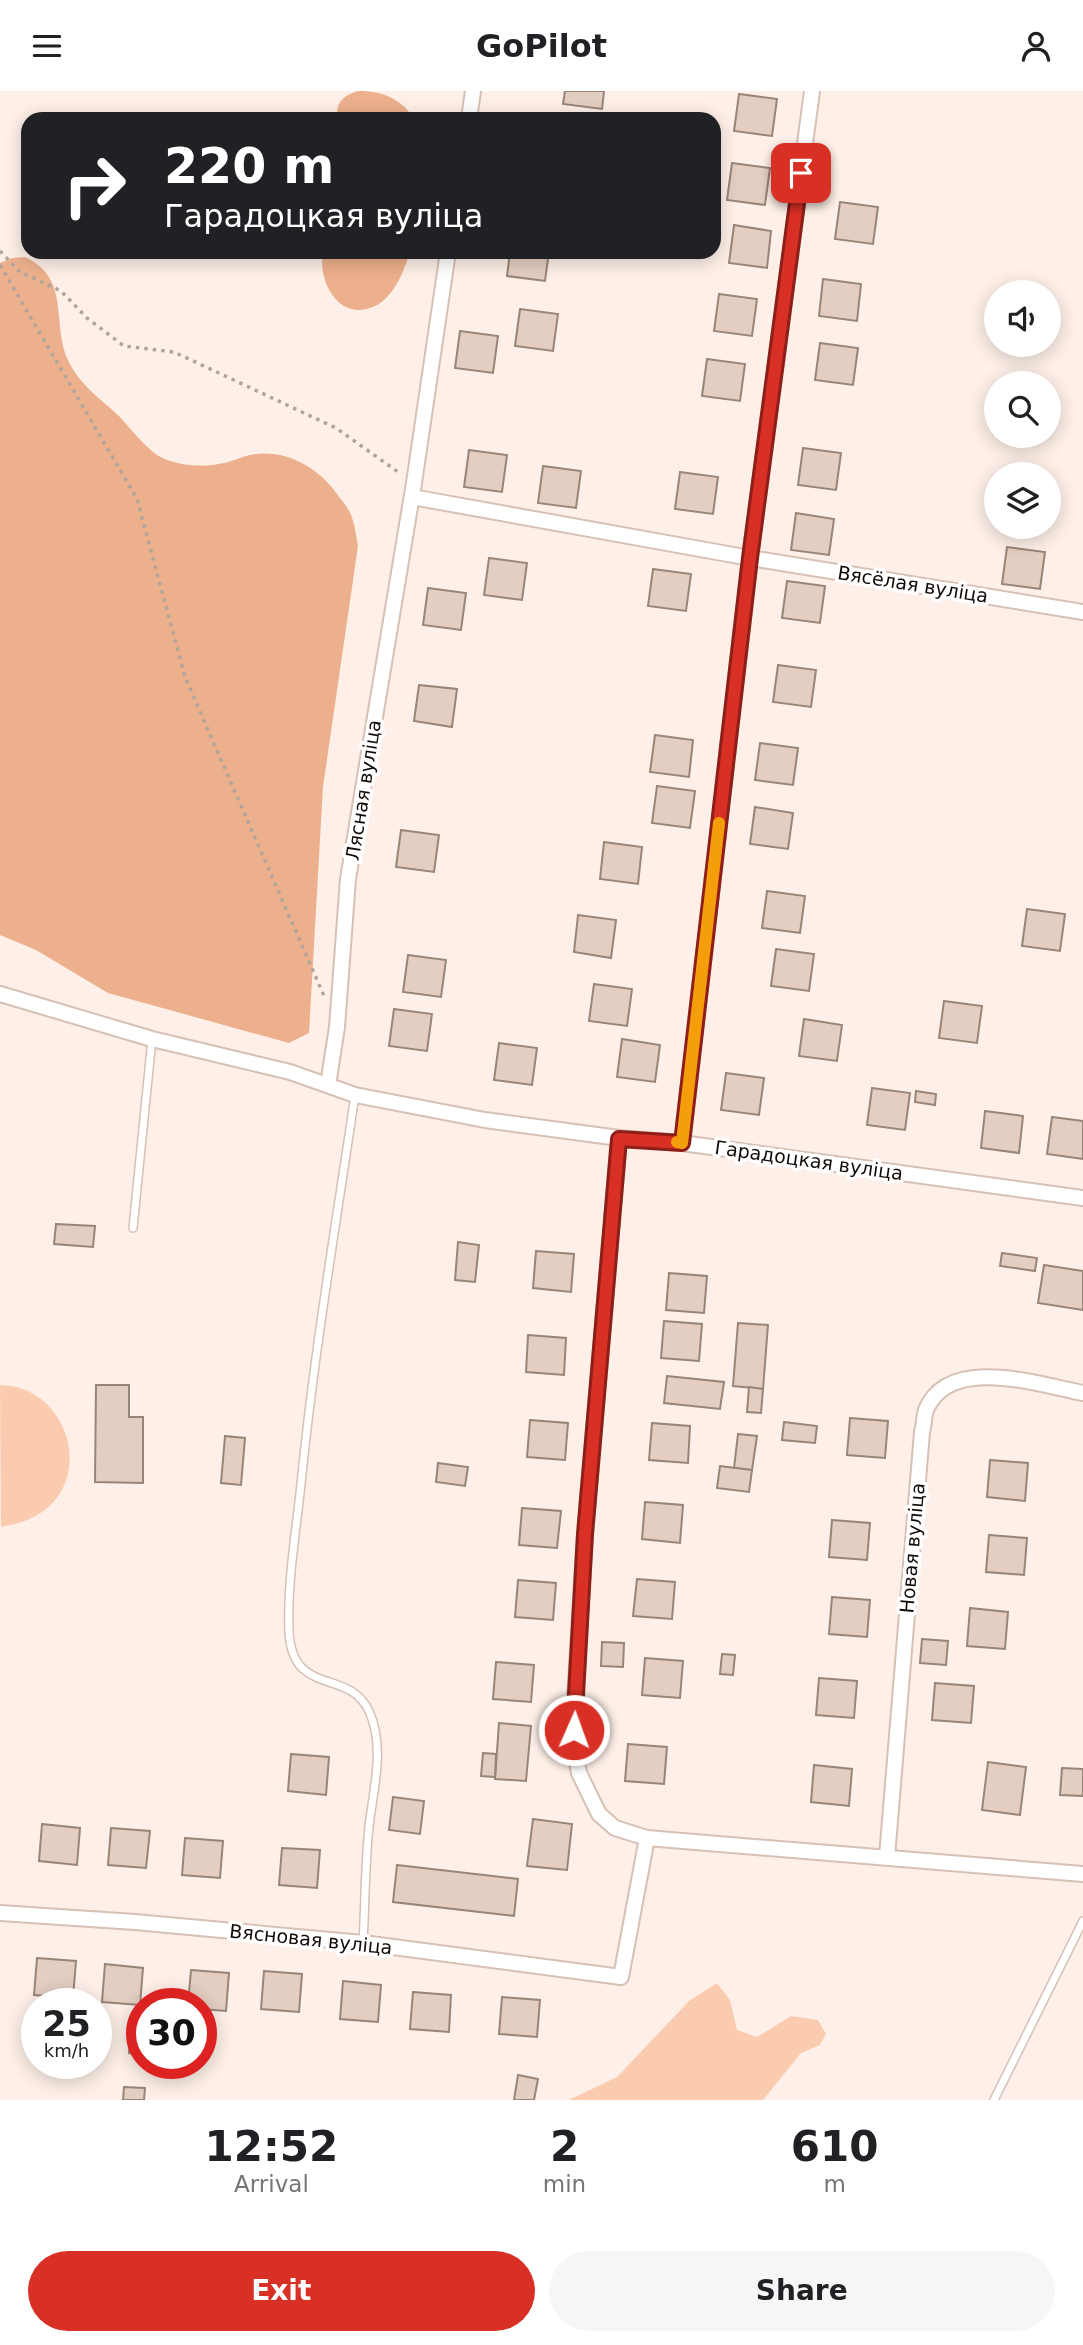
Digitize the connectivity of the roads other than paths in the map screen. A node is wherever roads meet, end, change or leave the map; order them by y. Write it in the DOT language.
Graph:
graph roads {
  1 [pos="473,91"];
  2 [pos="812,91"];
  3 [pos="470,112"];
  4 [pos="447,259"];
  5 [pos="413,490"];
  6 [pos="750,558"];
  7 [pos="1080,612"];
  8 [pos="0,994"];
  9 [pos="152,1038"];
  10 [pos="328,1085"];
  11 [pos="355,1095"];
  12 [pos="619,1139"];
  13 [pos="682,1143"];
  14 [pos="1083,1198"];
  15 [pos="133,1228"];
  16 [pos="1083,1393"];
  17 [pos="647,1838"];
  18 [pos="887,1857"];
  19 [pos="1083,1874"];
  20 [pos="0,1913"];
  21 [pos="1083,1921"];
  22 [pos="363,1943"];
  23 [pos="994,2100"];
  1 -- 3 [label="street"];
  2 -- 6 [label="street"];
  4 -- 5 [label="street, Лясная вуліца"];
  5 -- 6 [label="street"];
  5 -- 10 [label="street, Лясная вуліца"];
  6 -- 7 [label="street, Вясёлая вуліца"];
  6 -- 13 [label="street"];
  8 -- 9 [label="street, Гарадоцкая вуліца"];
  9 -- 10 [label="street, Гарадоцкая вуліца"];
  9 -- 15 [label="lane"];
  10 -- 11 [label="street, Гарадоцкая вуліца"];
  11 -- 12 [label="street, Гарадоцкая вуліца"];
  11 -- 22 [label="lane"];
  12 -- 13 [label="street, Гарадоцкая вуліца"];
  12 -- 17 [label="street"];
  13 -- 14 [label="street, Гарадоцкая вуліца"];
  16 -- 18 [label="street, Новая вуліца"];
  17 -- 18 [label="street"];
  17 -- 22 [label="street, Вясновая вуліца"];
  18 -- 19 [label="street"];
  20 -- 22 [label="street, Вясновая вуліца"];
  21 -- 23 [label="lane"];
}
